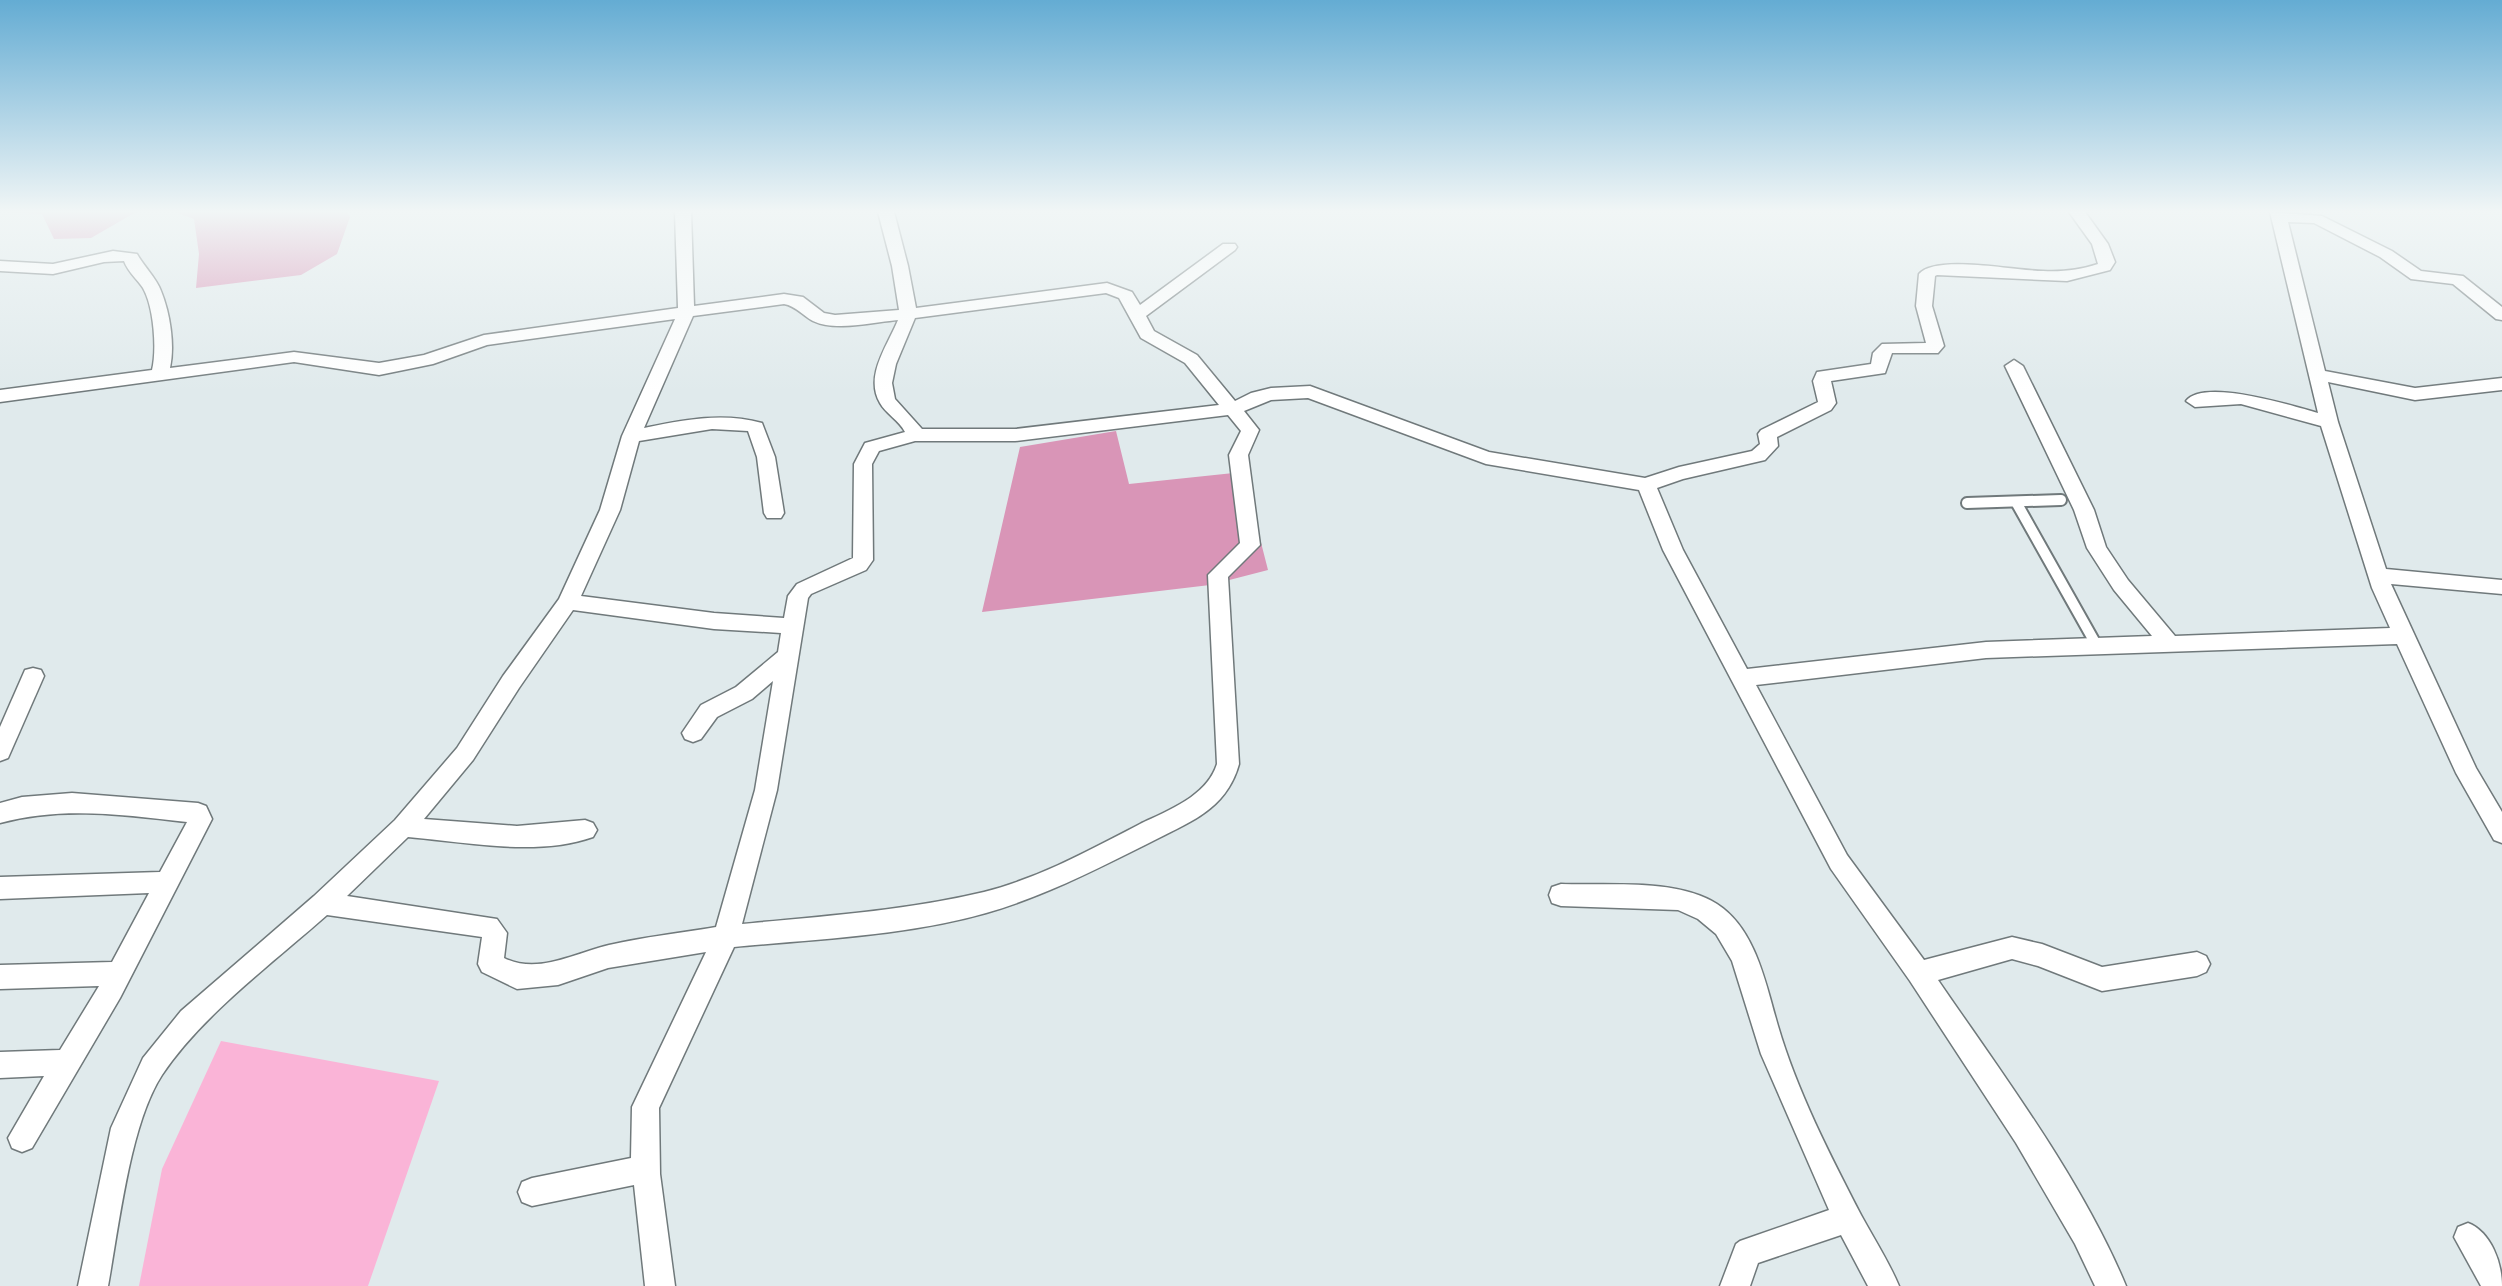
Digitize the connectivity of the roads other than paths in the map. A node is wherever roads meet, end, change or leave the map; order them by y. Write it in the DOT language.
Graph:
graph roads {
  1 [pos="139,272"];
  2 [pos="685,272"];
  3 [pos="900,272"];
  4 [pos="1198,272"];
  5 [pos="1930,272"];
  6 [pos="1982,272"];
  7 [pos="2085,272"];
  8 [pos="2293,272"];
  9 [pos="2411,272"];
  10 [pos="686,314"];
  11 [pos="908,314"];
  12 [pos="1138,314"];
  13 [pos="2502,315"];
  14 [pos="2014,366"];
  15 [pos="160,374"];
  16 [pos="2319,375"];
  17 [pos="2502,384"];
  18 [pos="0,396"];
  19 [pos="2195,401"];
  20 [pos="1233,409"];
  21 [pos="2329,422"];
  22 [pos="915,435"];
  23 [pos="631,436"];
  24 [pos="1646,485"];
  25 [pos="2061,500"];
  26 [pos="2016,502"];
  27 [pos="1967,503"];
  28 [pos="774,513"];
  29 [pos="2379,576"];
  30 [pos="2502,587"];
  31 [pos="568,602"];
  32 [pos="793,626"];
  33 [pos="2404,636"];
  34 [pos="2170,644"];
  35 [pos="2097,646"];
  36 [pos="788,656"];
  37 [pos="33,676"];
  38 [pos="1742,678"];
  39 [pos="693,733"];
  40 [pos="0,752"];
  41 [pos="0,813"];
  42 [pos="403,827"];
  43 [pos="585,830"];
  44 [pos="2502,833"];
  45 [pos="169,881"];
  46 [pos="0,888"];
  47 [pos="1560,895"];
  48 [pos="323,904"];
  49 [pos="726,936"];
  50 [pos="2197,964"];
  51 [pos="1919,973"];
  52 [pos="118,974"];
  53 [pos="0,977"];
  54 [pos="68,1062"];
  55 [pos="0,1065"];
  56 [pos="22,1138"];
  57 [pos="644,1169"];
  58 [pos="532,1192"];
  59 [pos="1846,1219"];
  60 [pos="2468,1237"];
  61 [pos="93,1286"];
  62 [pos="660,1286"];
  63 [pos="1735,1286"];
  64 [pos="1884,1286"];
  65 [pos="2111,1286"];
  66 [pos="2498,1286"];
  1 -- 15 [label="street"];
  2 -- 10 [label="street"];
  3 -- 11 [label="street"];
  4 -- 12 [label="street"];
  5 -- 24 [label="street"];
  6 -- 7 [label="street"];
  8 -- 16 [label="street"];
  9 -- 13 [label="street"];
  10 -- 11 [label="street"];
  10 -- 15 [label="street"];
  10 -- 23 [label="street"];
  11 -- 12 [label="street"];
  11 -- 22 [label="street"];
  12 -- 20 [label="street"];
  14 -- 34 [label="street"];
  15 -- 18 [label="street"];
  16 -- 17 [label="street"];
  16 -- 21 [label="street"];
  19 -- 21 [label="street"];
  20 -- 22 [label="street"];
  20 -- 24 [label="street"];
  20 -- 49 [label="street"];
  21 -- 29 [label="street"];
  22 -- 32 [label="street"];
  23 -- 28 [label="street"];
  23 -- 31 [label="street"];
  24 -- 38 [label="street"];
  25 -- 26 [label="lane"];
  26 -- 27 [label="lane"];
  26 -- 35 [label="lane"];
  29 -- 30 [label="street"];
  29 -- 33 [label="street"];
  31 -- 32 [label="street"];
  31 -- 42 [label="street"];
  32 -- 36 [label="street"];
  33 -- 34 [label="street"];
  33 -- 44 [label="street"];
  34 -- 35 [label="street"];
  35 -- 38 [label="street"];
  36 -- 39 [label="street"];
  36 -- 49 [label="street"];
  37 -- 40 [label="street"];
  38 -- 51 [label="street"];
  41 -- 45 [label="street"];
  42 -- 43 [label="street"];
  42 -- 48 [label="street"];
  45 -- 46 [label="street"];
  45 -- 52 [label="street"];
  47 -- 59 [label="street"];
  48 -- 49 [label="street"];
  48 -- 61 [label="street"];
  49 -- 57 [label="street"];
  50 -- 51 [label="street"];
  51 -- 65 [label="street"];
  52 -- 53 [label="street"];
  52 -- 54 [label="street"];
  54 -- 55 [label="street"];
  54 -- 56 [label="street"];
  57 -- 58 [label="street"];
  57 -- 62 [label="street"];
  59 -- 63 [label="street"];
  59 -- 64 [label="street"];
  60 -- 66 [label="street"];
}
